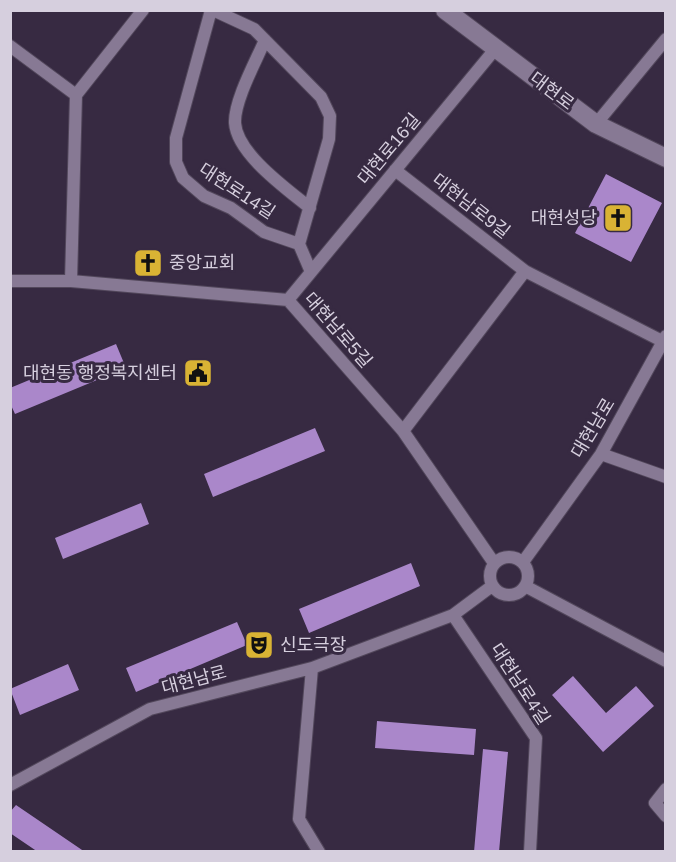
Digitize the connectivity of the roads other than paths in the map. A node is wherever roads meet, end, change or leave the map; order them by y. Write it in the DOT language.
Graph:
graph roads {
  1 [pos="143,10"];
  2 [pos="212,10"];
  3 [pos="445,10"];
  4 [pos="666,39"];
  5 [pos="265,40"];
  6 [pos="10,46"];
  7 [pos="496,48"];
  8 [pos="76,95"];
  9 [pos="596,124"];
  10 [pos="666,158"];
  11 [pos="395,170"];
  12 [pos="310,208"];
  13 [pos="299,244"];
  14 [pos="525,271"];
  15 [pos="311,272"];
  16 [pos="10,281"];
  17 [pos="71,281"];
  18 [pos="288,300"];
  19 [pos="664,341"];
  20 [pos="403,431"];
  21 [pos="601,454"];
  22 [pos="666,477"];
  23 [pos="523,562"];
  24 [pos="494,563"];
  25 [pos="492,586"];
  26 [pos="525,586"];
  27 [pos="453,615"];
  28 [pos="666,662"];
  29 [pos="312,668"];
  30 [pos="10,784"];
  31 [pos="666,789"];
  32 [pos="666,816"];
  33 [pos="319,852"];
  34 [pos="530,852"];
  1 -- 8 [label="street"];
  2 -- 5 [label="street"];
  2 -- 13 [label="street, 대현로14길"];
  3 -- 7 [label="main road, 대현로"];
  4 -- 9 [label="street"];
  5 -- 12 [label="street"];
  5 -- 12 [label="street"];
  6 -- 8 [label="street"];
  7 -- 9 [label="main road, 대현로"];
  7 -- 11 [label="street, 대현로16길"];
  8 -- 17 [label="street"];
  9 -- 10 [label="main road, 대현로"];
  11 -- 14 [label="street, 대현남로9길"];
  11 -- 15 [label="street, 대현로16길"];
  12 -- 13 [label="street"];
  13 -- 15 [label="street"];
  14 -- 19 [label="street, 대현남로9길"];
  14 -- 20 [label="street"];
  15 -- 18 [label="street, 대현로16길"];
  16 -- 17 [label="street, 대현남로5길"];
  17 -- 18 [label="street, 대현남로5길"];
  18 -- 20 [label="street, 대현남로5길"];
  19 -- 21 [label="street, 대현남로"];
  20 -- 24 [label="street, 대현남로5길"];
  21 -- 22 [label="street"];
  21 -- 23 [label="street, 대현남로"];
  23 -- 24 [label="street"];
  23 -- 26 [label="street"];
  24 -- 25 [label="street"];
  25 -- 26 [label="street"];
  25 -- 27 [label="street, 대현남로"];
  26 -- 28 [label="street"];
  27 -- 29 [label="street, 대현남로"];
  27 -- 34 [label="street, 대현남로4길"];
  29 -- 30 [label="street, 대현남로"];
  29 -- 33 [label="street"];
  31 -- 32 [label="street"];
}
